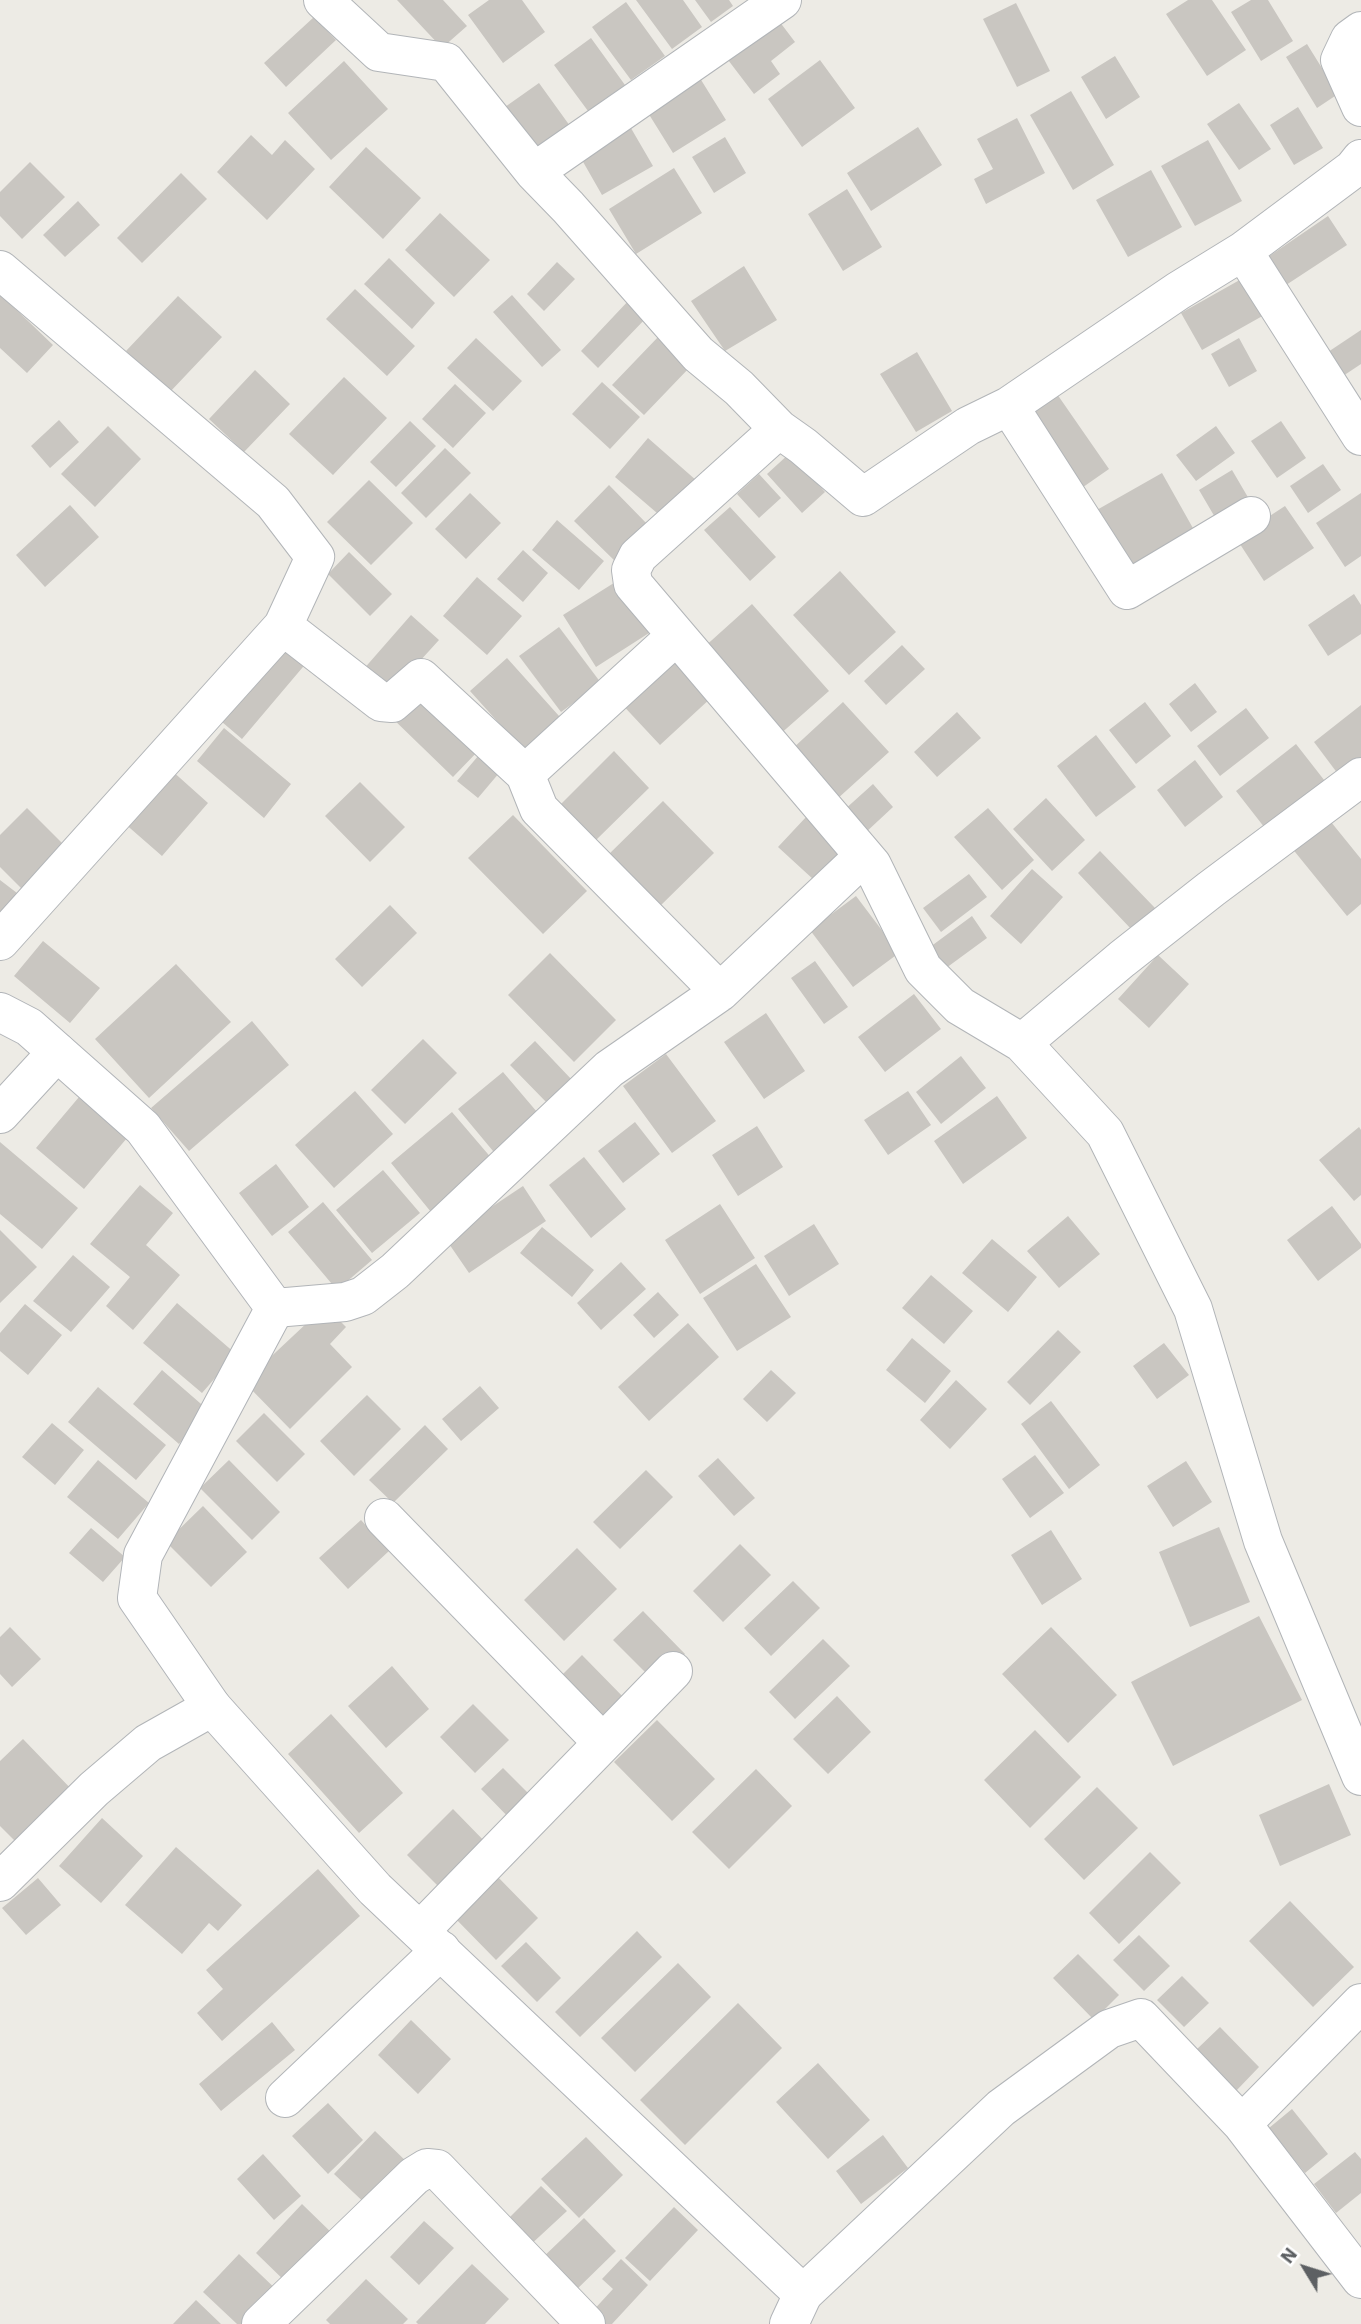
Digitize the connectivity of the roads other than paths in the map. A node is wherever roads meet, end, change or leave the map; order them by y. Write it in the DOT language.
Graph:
graph roads {
  1 [pos="782,0"];
  2 [pos="337,5"];
  3 [pos="1361,30"];
  4 [pos="1361,107"];
  5 [pos="1361,159"];
  6 [pos="534,172"];
  7 [pos="1243,251"];
  8 [pos="0,270"];
  9 [pos="1009,406"];
  10 [pos="779,429"];
  11 [pos="1361,436"];
  12 [pos="1251,516"];
  13 [pos="282,626"];
  14 [pos="676,636"];
  15 [pos="525,774"];
  16 [pos="1361,777"];
  17 [pos="864,856"];
  18 [pos="0,941"];
  19 [pos="720,992"];
  20 [pos="0,1012"];
  21 [pos="1022,1043"];
  22 [pos="57,1052"];
  23 [pos="0,1114"];
  24 [pos="275,1308"];
  25 [pos="384,1518"];
  26 [pos="673,1671"];
  27 [pos="212,1707"];
  28 [pos="603,1743"];
  29 [pos="1361,1776"];
  30 [pos="0,1882"];
  31 [pos="431,1941"];
  32 [pos="1361,2003"];
  33 [pos="285,2098"];
  34 [pos="1242,2124"];
  35 [pos="1361,2279"];
  36 [pos="796,2309"];
  37 [pos="261,2324"];
  38 [pos="586,2324"];
  1 -- 6 [label="street"];
  2 -- 6 [label="street"];
  3 -- 4 [label="street"];
  5 -- 7 [label="street"];
  6 -- 10 [label="street"];
  7 -- 9 [label="street"];
  7 -- 11 [label="street"];
  8 -- 13 [label="street"];
  9 -- 10 [label="street"];
  9 -- 12 [label="street"];
  10 -- 14 [label="street"];
  13 -- 15 [label="street"];
  13 -- 18 [label="street"];
  14 -- 15 [label="street"];
  14 -- 17 [label="street"];
  15 -- 19 [label="street"];
  16 -- 21 [label="street"];
  17 -- 19 [label="street"];
  17 -- 21 [label="street"];
  19 -- 24 [label="street"];
  20 -- 22 [label="street"];
  21 -- 29 [label="street"];
  22 -- 23 [label="street"];
  22 -- 24 [label="street"];
  24 -- 27 [label="street"];
  25 -- 28 [label="street"];
  26 -- 28 [label="street"];
  27 -- 30 [label="street"];
  27 -- 31 [label="street"];
  28 -- 31 [label="street"];
  31 -- 33 [label="street"];
  31 -- 36 [label="street"];
  32 -- 34 [label="street"];
  34 -- 35 [label="street"];
  34 -- 36 [label="street"];
  37 -- 38 [label="street"];
}
